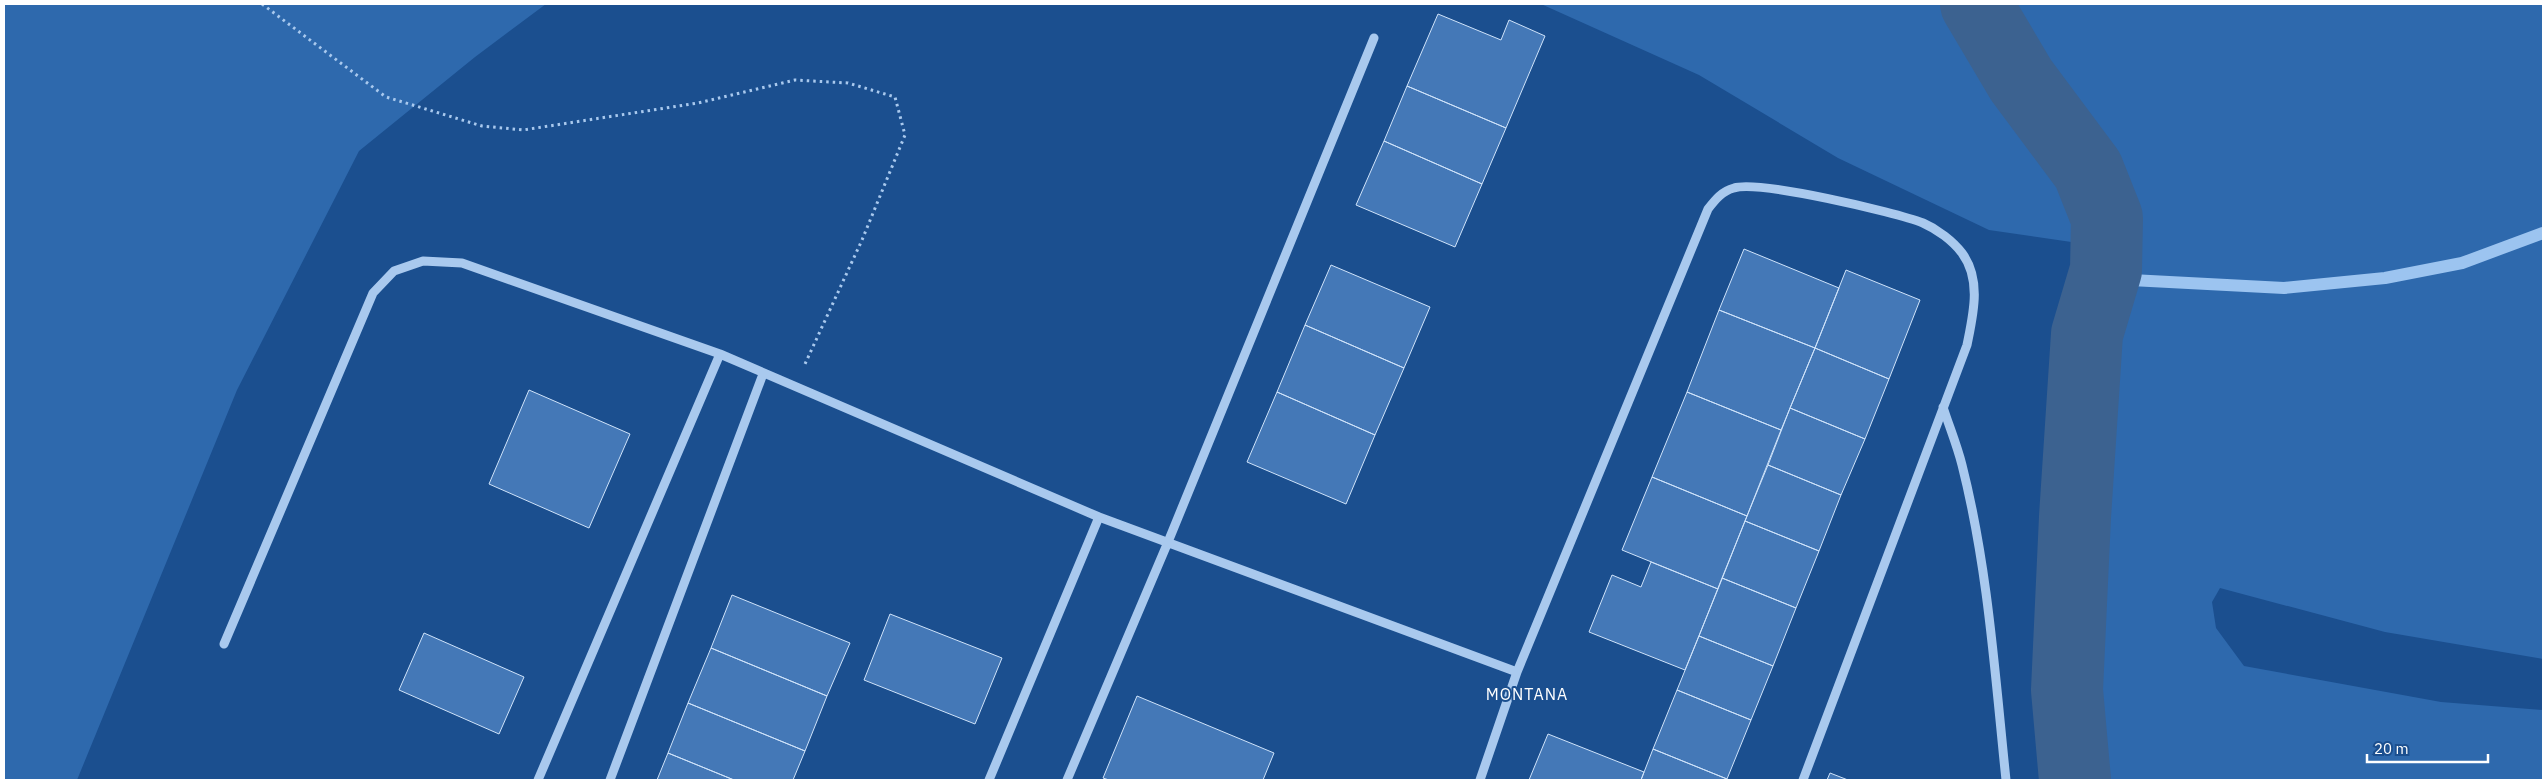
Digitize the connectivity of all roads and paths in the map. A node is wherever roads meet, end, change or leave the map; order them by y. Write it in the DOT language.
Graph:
graph roads {
  1 [pos="262,4"];
  2 [pos="1374,38"];
  3 [pos="720,354"];
  4 [pos="763,374"];
  5 [pos="794,387"];
  6 [pos="1943,407"];
  7 [pos="1099,517"];
  8 [pos="1168,542"];
  9 [pos="224,644"];
  10 [pos="1517,672"];
  11 [pos="538,780"];
  12 [pos="610,780"];
  13 [pos="989,780"];
  14 [pos="1067,780"];
  15 [pos="1480,780"];
  16 [pos="1803,780"];
  17 [pos="2006,780"];
  1 -- 5 [label="path"];
  2 -- 8 [label="street"];
  3 -- 4 [label="street"];
  3 -- 9 [label="street"];
  3 -- 11 [label="street"];
  4 -- 5 [label="street"];
  4 -- 12 [label="street"];
  5 -- 7 [label="street"];
  6 -- 10 [label="street"];
  6 -- 16 [label="street"];
  6 -- 17 [label="street"];
  7 -- 8 [label="street"];
  7 -- 13 [label="street"];
  8 -- 10 [label="street"];
  8 -- 14 [label="street"];
  10 -- 15 [label="street"];
}
